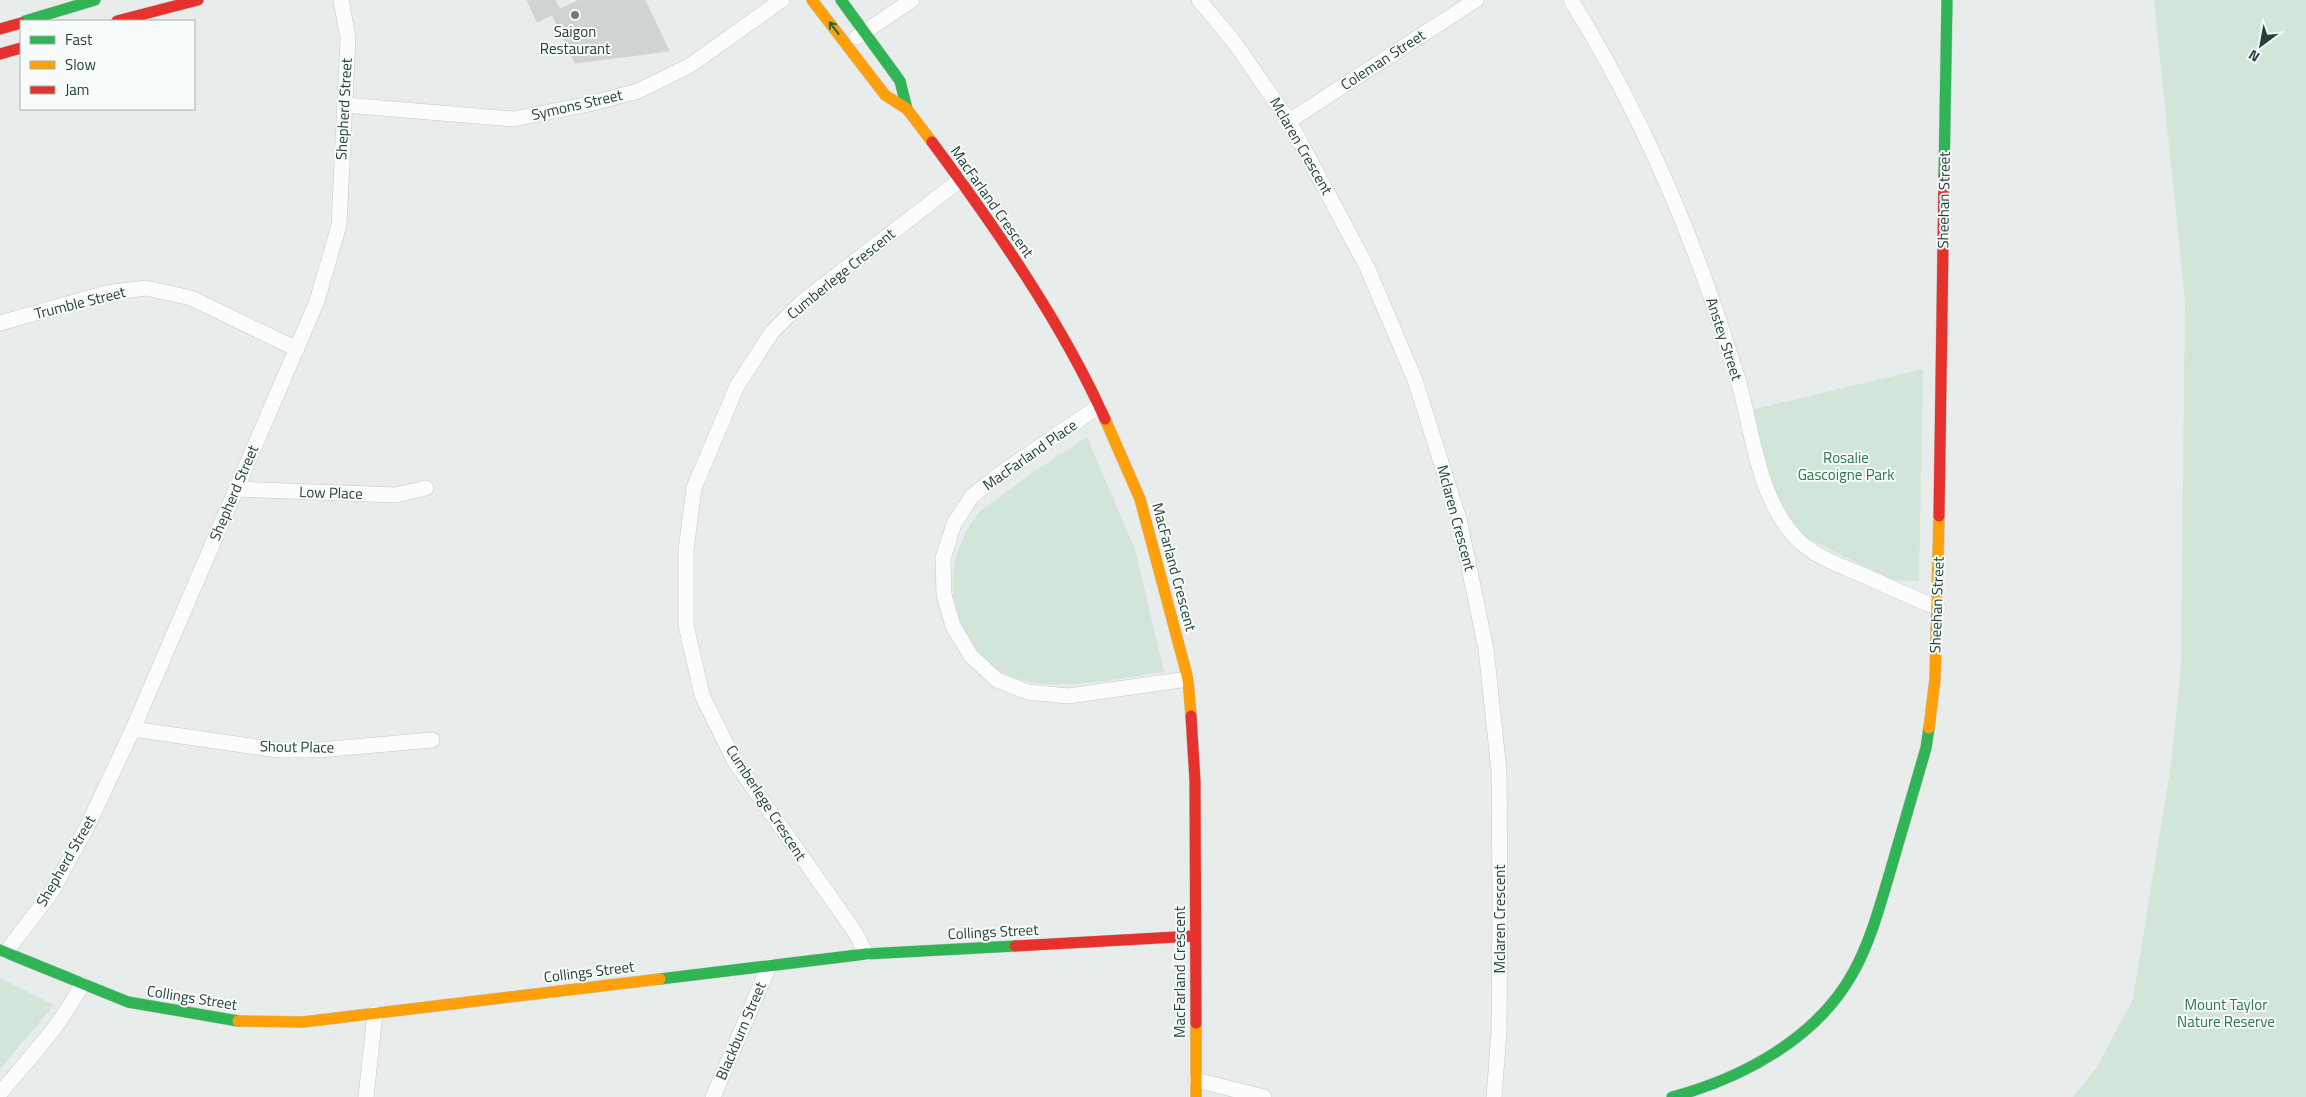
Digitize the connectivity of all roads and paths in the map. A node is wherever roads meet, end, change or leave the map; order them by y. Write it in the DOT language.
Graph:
graph roads {
  1 [pos="95,0"];
  2 [pos="198,0"];
  3 [pos="341,0"];
  4 [pos="782,0"];
  5 [pos="812,0"];
  6 [pos="841,0"];
  7 [pos="912,0"];
  8 [pos="1199,0"];
  9 [pos="1476,0"];
  10 [pos="1571,0"];
  11 [pos="1947,0"];
  12 [pos="28,20"];
  13 [pos="121,20"];
  14 [pos="20,22"];
  15 [pos="0,29"];
  16 [pos="864,32"];
  17 [pos="846,44"];
  18 [pos="20,48"];
  19 [pos="0,54"];
  20 [pos="344,104"];
  21 [pos="907,109"];
  22 [pos="1289,121"];
  23 [pos="960,180"];
  24 [pos="0,323"];
  25 [pos="298,349"];
  26 [pos="1099,406"];
  27 [pos="236,488"];
  28 [pos="426,488"];
  29 [pos="1938,608"];
  30 [pos="1188,679"];
  31 [pos="132,729"];
  32 [pos="432,740"];
  33 [pos="1194,936"];
  34 [pos="3,951"];
  35 [pos="866,954"];
  36 [pos="769,966"];
  37 [pos="82,984"];
  38 [pos="375,1013"];
  39 [pos="1196,1080"];
  40 [pos="0,1093"];
  41 [pos="366,1097"];
  42 [pos="713,1097"];
  43 [pos="1196,1097"];
  44 [pos="1264,1097"];
  45 [pos="1494,1097"];
  46 [pos="1672,1097"];
  1 -- 12 [label="street"];
  2 -- 13 [label="street"];
  3 -- 20 [label="street, Shepherd Street"];
  4 -- 20 [label="street, Symons Street"];
  17 -- 5 [label="street, MacFarland Crescent, one-way"];
  6 -- 16 [label="street, MacFarland Crescent"];
  7 -- 16 [label="street"];
  8 -- 22 [label="street, Mclaren Crescent"];
  9 -- 22 [label="street, Coleman Street"];
  10 -- 29 [label="street, Anstey Street"];
  11 -- 29 [label="street, Sheehan Street"];
  14 -- 15 [label="street"];
  16 -- 17 [label="street"];
  16 -- 21 [label="street, MacFarland Crescent"];
  17 -- 21 [label="street, MacFarland Crescent"];
  18 -- 19 [label="street"];
  20 -- 25 [label="street, Shepherd Street"];
  21 -- 23 [label="street, MacFarland Crescent"];
  22 -- 45 [label="street, Mclaren Crescent"];
  23 -- 26 [label="street, MacFarland Crescent"];
  23 -- 35 [label="street, Cumberlege Crescent"];
  24 -- 25 [label="street, Trumble Street"];
  25 -- 27 [label="street, Shepherd Street"];
  26 -- 30 [label="street, MacFarland Crescent"];
  26 -- 30 [label="street, MacFarland Place"];
  27 -- 28 [label="street, Low Place"];
  27 -- 31 [label="street, Shepherd Street"];
  29 -- 46 [label="street, Sheehan Street"];
  30 -- 33 [label="street, MacFarland Crescent"];
  31 -- 32 [label="street, Shout Place"];
  31 -- 34 [label="street, Shepherd Street"];
  33 -- 35 [label="street, Collings Street"];
  33 -- 39 [label="street, MacFarland Crescent"];
  34 -- 37 [label="street, Collings Street"];
  35 -- 36 [label="street, Collings Street"];
  36 -- 38 [label="street, Collings Street"];
  36 -- 42 [label="street, Blackburn Street"];
  37 -- 38 [label="street, Collings Street"];
  37 -- 40 [label="street"];
  38 -- 41 [label="street"];
  39 -- 43 [label="street, MacFarland Crescent"];
  39 -- 44 [label="street"];
}
